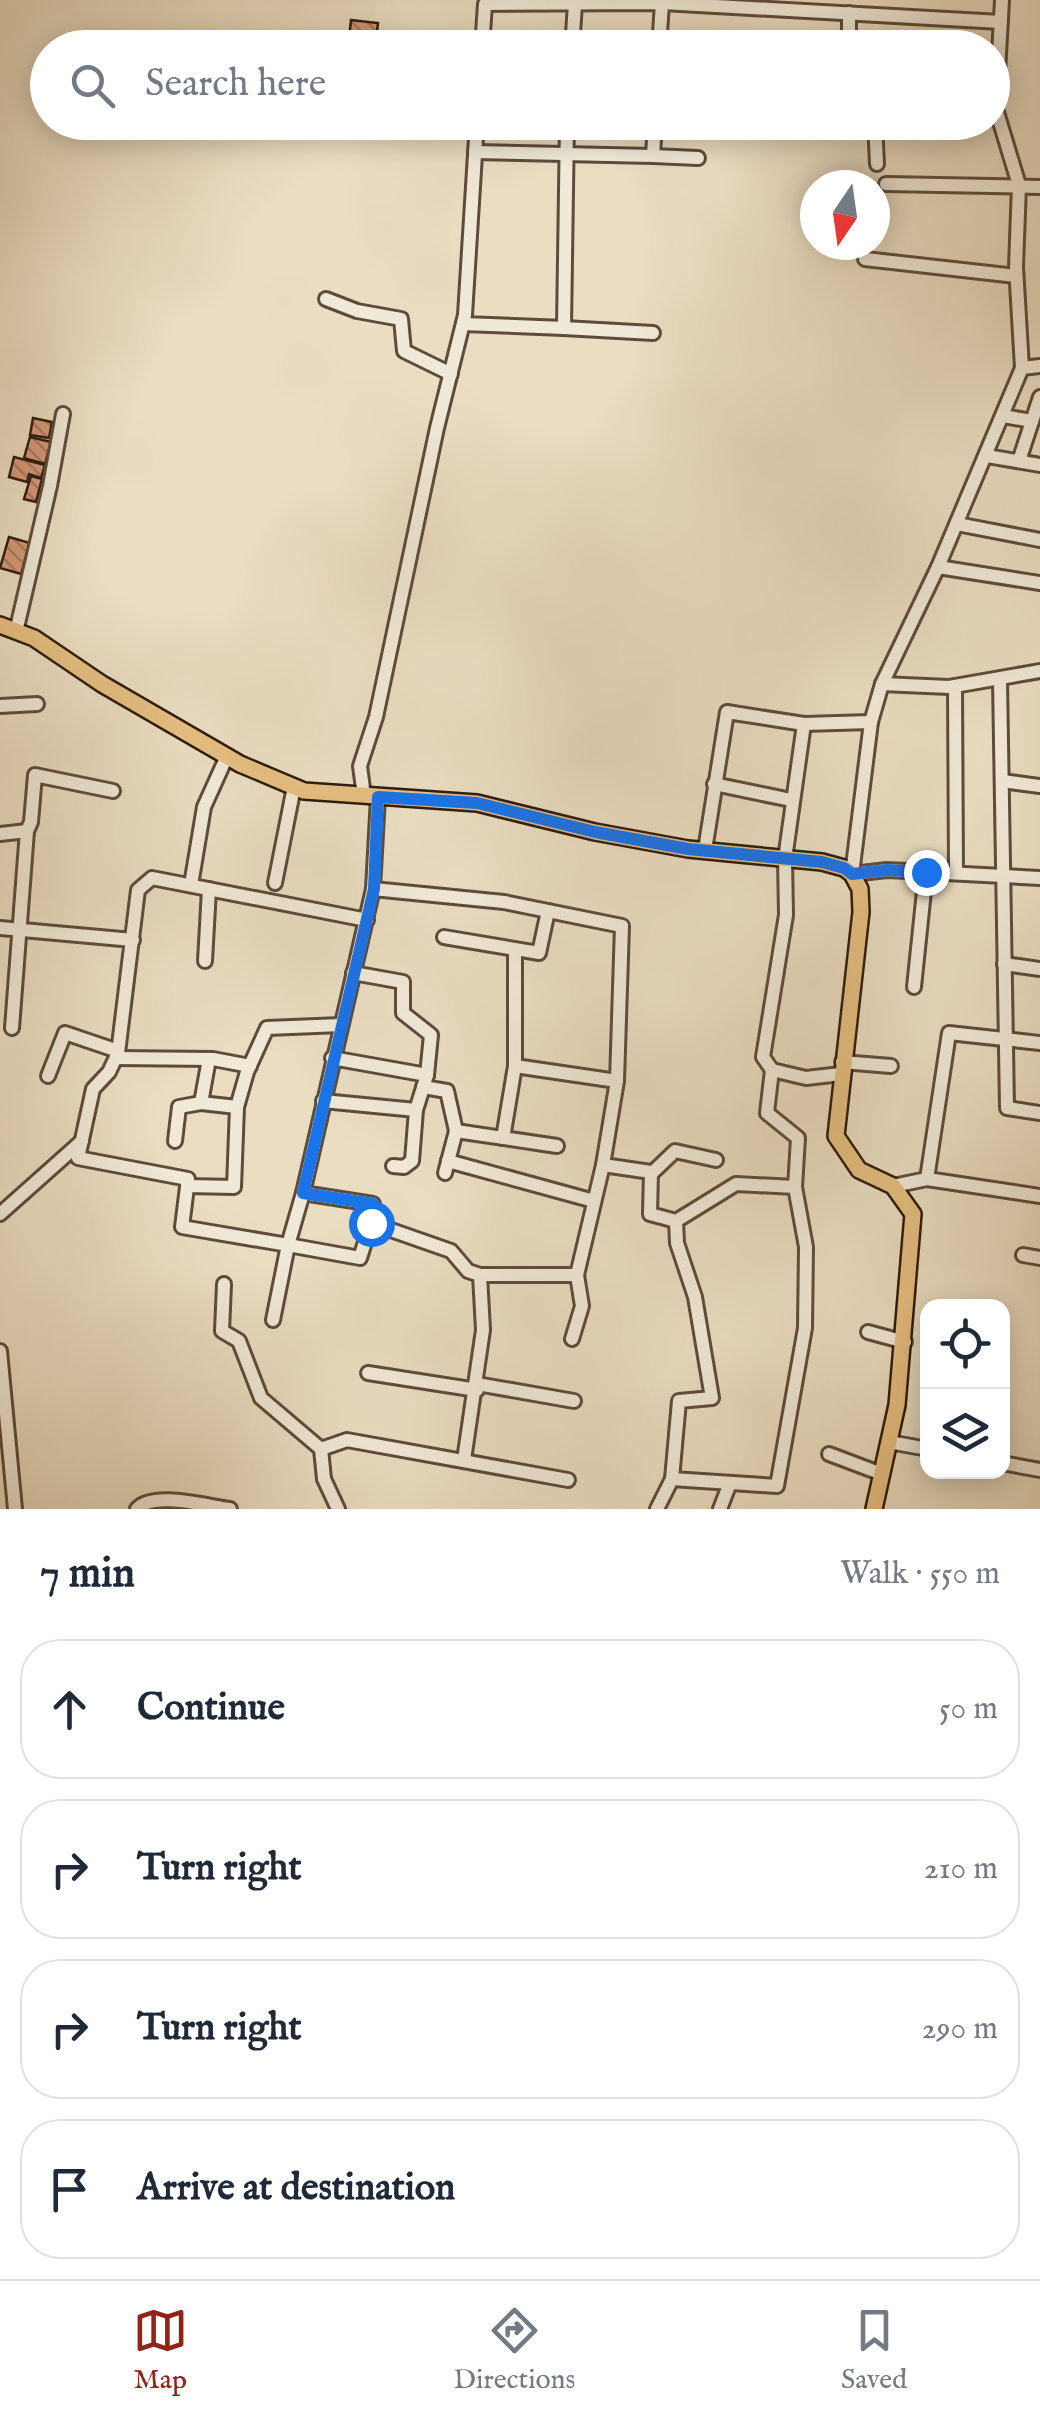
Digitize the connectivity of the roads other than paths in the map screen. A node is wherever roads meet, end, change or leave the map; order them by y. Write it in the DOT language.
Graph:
graph roads {
  1 [pos="1002,0"];
  2 [pos="485,2"];
  3 [pos="662,2"];
  4 [pos="575,4"];
  5 [pos="848,14"];
  6 [pos="1000,22"];
  7 [pos="483,30"];
  8 [pos="573,30"];
  9 [pos="660,30"];
  10 [pos="848,30"];
  11 [pos="999,30"];
  12 [pos="476,140"];
  13 [pos="567,140"];
  14 [pos="654,140"];
  15 [pos="875,140"];
  16 [pos="1005,140"];
  17 [pos="475,152"];
  18 [pos="566,154"];
  19 [pos="654,156"];
  20 [pos="698,158"];
  21 [pos="876,164"];
  22 [pos="890,184"];
  23 [pos="1020,185"];
  24 [pos="1040,187"];
  25 [pos="875,260"];
  26 [pos="1016,276"];
  27 [pos="326,298"];
  28 [pos="463,324"];
  29 [pos="564,328"];
  30 [pos="653,334"];
  31 [pos="1040,366"];
  32 [pos="1022,368"];
  33 [pos="450,374"];
  34 [pos="1040,397"];
  35 [pos="63,414"];
  36 [pos="1003,416"];
  37 [pos="1032,421"];
  38 [pos="987,456"];
  39 [pos="1019,462"];
  40 [pos="1040,465"];
  41 [pos="956,524"];
  42 [pos="1040,540"];
  43 [pos="938,567"];
  44 [pos="1040,582"];
  45 [pos="8,628"];
  46 [pos="1040,671"];
  47 [pos="1000,680"];
  48 [pos="882,684"];
  49 [pos="955,686"];
  50 [pos="36,704"];
  51 [pos="0,706"];
  52 [pos="871,722"];
  53 [pos="804,724"];
  54 [pos="226,756"];
  55 [pos="1002,780"];
  56 [pos="714,784"];
  57 [pos="1040,786"];
  58 [pos="294,787"];
  59 [pos="113,792"];
  60 [pos="371,797"];
  61 [pos="791,800"];
  62 [pos="27,831"];
  63 [pos="0,834"];
  64 [pos="705,850"];
  65 [pos="785,859"];
  66 [pos="926,872"];
  67 [pos="852,874"];
  68 [pos="956,874"];
  69 [pos="1004,875"];
  70 [pos="1040,878"];
  71 [pos="276,883"];
  72 [pos="191,886"];
  73 [pos="209,889"];
  74 [pos="374,889"];
  75 [pos="548,911"];
  76 [pos="366,920"];
  77 [pos="0,928"];
  78 [pos="20,930"];
  79 [pos="444,937"];
  80 [pos="133,940"];
  81 [pos="515,952"];
  82 [pos="205,962"];
  83 [pos="1004,964"];
  84 [pos="1040,969"];
  85 [pos="354,973"];
  86 [pos="914,987"];
  87 [pos="340,1024"];
  88 [pos="12,1028"];
  89 [pos="1005,1039"];
  90 [pos="1040,1043"];
  91 [pos="117,1054"];
  92 [pos="332,1058"];
  93 [pos="210,1059"];
  94 [pos="250,1066"];
  95 [pos="515,1066"];
  96 [pos="891,1066"];
  97 [pos="842,1068"];
  98 [pos="772,1070"];
  99 [pos="48,1076"];
  100 [pos="425,1081"];
  101 [pos="617,1081"];
  102 [pos="323,1101"];
  103 [pos="201,1103"];
  104 [pos="237,1107"];
  105 [pos="416,1110"];
  106 [pos="1040,1113"];
  107 [pos="456,1131"];
  108 [pos="503,1138"];
  109 [pos="82,1140"];
  110 [pos="175,1141"];
  111 [pos="556,1146"];
  112 [pos="716,1160"];
  113 [pos="603,1165"];
  114 [pos="393,1166"];
  115 [pos="651,1174"];
  116 [pos="926,1180"];
  117 [pos="187,1186"];
  118 [pos="893,1186"];
  119 [pos="794,1188"];
  120 [pos="303,1193"];
  121 [pos="1040,1196"];
  122 [pos="594,1202"];
  123 [pos="1,1211"];
  124 [pos="676,1221"];
  125 [pos="371,1223"];
  126 [pos="288,1246"];
  127 [pos="1022,1256"];
  128 [pos="1040,1258"];
  129 [pos="480,1275"];
  130 [pos="577,1275"];
  131 [pos="224,1284"];
  132 [pos="273,1320"];
  133 [pos="868,1332"];
  134 [pos="572,1339"];
  135 [pos="904,1342"];
  136 [pos="0,1351"];
  137 [pos="368,1373"];
  138 [pos="477,1387"];
  139 [pos="574,1401"];
  140 [pos="2,1410"];
  141 [pos="889,1442"];
  142 [pos="920,1448"];
  143 [pos="321,1449"];
  144 [pos="829,1454"];
  145 [pos="464,1460"];
  146 [pos="1010,1464"];
  147 [pos="1040,1470"];
  148 [pos="882,1474"];
  149 [pos="672,1479"];
  150 [pos="568,1480"];
  151 [pos="730,1483"];
  152 [pos="6,1485"];
  153 [pos="14,1509"];
  154 [pos="136,1509"];
  155 [pos="230,1509"];
  156 [pos="338,1509"];
  157 [pos="657,1509"];
  158 [pos="720,1509"];
  159 [pos="874,1509"];
  1 -- 6 [label="street"];
  2 -- 4 [label="street"];
  2 -- 7 [label="street"];
  3 -- 4 [label="street"];
  3 -- 5 [label="street"];
  3 -- 9 [label="street"];
  4 -- 8 [label="street"];
  5 -- 6 [label="street"];
  5 -- 10 [label="street"];
  6 -- 11 [label="street"];
  12 -- 17 [label="street"];
  13 -- 18 [label="street"];
  14 -- 19 [label="street"];
  15 -- 21 [label="street"];
  16 -- 23 [label="street"];
  17 -- 18 [label="street"];
  17 -- 28 [label="street"];
  18 -- 19 [label="street"];
  18 -- 29 [label="street"];
  19 -- 20 [label="street"];
  22 -- 23 [label="street"];
  23 -- 24 [label="street"];
  23 -- 26 [label="street"];
  25 -- 26 [label="street"];
  26 -- 32 [label="street"];
  27 -- 33 [label="street"];
  28 -- 29 [label="street"];
  28 -- 33 [label="street"];
  29 -- 30 [label="street"];
  31 -- 32 [label="street"];
  32 -- 36 [label="street"];
  33 -- 60 [label="street"];
  34 -- 37 [label="street"];
  35 -- 45 [label="street"];
  36 -- 37 [label="street"];
  36 -- 38 [label="street"];
  37 -- 39 [label="street"];
  38 -- 39 [label="street"];
  38 -- 41 [label="street"];
  39 -- 40 [label="street"];
  41 -- 42 [label="street"];
  41 -- 43 [label="street"];
  43 -- 44 [label="street"];
  43 -- 48 [label="street"];
  45 -- 54 [label="main road"];
  46 -- 47 [label="street"];
  47 -- 49 [label="street"];
  47 -- 55 [label="street"];
  48 -- 49 [label="street"];
  48 -- 52 [label="street"];
  49 -- 68 [label="street"];
  50 -- 51 [label="street"];
  52 -- 53 [label="street"];
  52 -- 67 [label="street"];
  53 -- 56 [label="street"];
  53 -- 61 [label="street"];
  54 -- 58 [label="main road"];
  54 -- 72 [label="street"];
  55 -- 57 [label="street"];
  55 -- 69 [label="street"];
  56 -- 61 [label="street"];
  56 -- 64 [label="street"];
  58 -- 60 [label="main road"];
  58 -- 71 [label="street"];
  59 -- 62 [label="street"];
  60 -- 64 [label="main road"];
  60 -- 74 [label="street"];
  61 -- 65 [label="street"];
  62 -- 63 [label="street"];
  62 -- 78 [label="street"];
  64 -- 65 [label="main road"];
  65 -- 67 [label="main road"];
  65 -- 98 [label="street"];
  66 -- 67 [label="street"];
  66 -- 68 [label="street"];
  66 -- 86 [label="street"];
  67 -- 97 [label="main road"];
  68 -- 69 [label="street"];
  69 -- 70 [label="street"];
  69 -- 83 [label="street"];
  72 -- 73 [label="street"];
  72 -- 80 [label="street"];
  73 -- 76 [label="street"];
  73 -- 82 [label="street"];
  74 -- 75 [label="street"];
  74 -- 76 [label="street"];
  75 -- 81 [label="street"];
  75 -- 101 [label="street"];
  76 -- 85 [label="street"];
  77 -- 78 [label="street"];
  78 -- 80 [label="street"];
  78 -- 88 [label="street"];
  79 -- 81 [label="street"];
  80 -- 91 [label="street"];
  81 -- 95 [label="street"];
  83 -- 84 [label="street"];
  83 -- 89 [label="street"];
  85 -- 87 [label="street"];
  85 -- 100 [label="street"];
  87 -- 92 [label="street"];
  87 -- 94 [label="street"];
  89 -- 90 [label="street"];
  89 -- 106 [label="street"];
  89 -- 116 [label="street"];
  91 -- 93 [label="street"];
  91 -- 99 [label="street"];
  91 -- 109 [label="street"];
  92 -- 100 [label="street"];
  92 -- 102 [label="street"];
  93 -- 94 [label="street"];
  93 -- 103 [label="street"];
  94 -- 104 [label="street"];
  95 -- 101 [label="street"];
  95 -- 108 [label="street"];
  96 -- 97 [label="street"];
  97 -- 98 [label="street"];
  97 -- 118 [label="main road"];
  98 -- 119 [label="street"];
  100 -- 105 [label="street"];
  100 -- 107 [label="street"];
  101 -- 113 [label="street"];
  102 -- 105 [label="street"];
  102 -- 120 [label="street"];
  103 -- 104 [label="street"];
  103 -- 110 [label="street"];
  104 -- 117 [label="street"];
  105 -- 114 [label="street"];
  107 -- 108 [label="street"];
  107 -- 122 [label="street"];
  108 -- 111 [label="street"];
  109 -- 117 [label="street"];
  109 -- 123 [label="street"];
  112 -- 115 [label="street"];
  113 -- 115 [label="street"];
  113 -- 122 [label="street"];
  115 -- 124 [label="street"];
  116 -- 118 [label="street"];
  116 -- 121 [label="street"];
  117 -- 126 [label="street"];
  118 -- 135 [label="main road"];
  119 -- 124 [label="street"];
  119 -- 151 [label="street"];
  120 -- 125 [label="street"];
  120 -- 126 [label="street"];
  122 -- 130 [label="street"];
  124 -- 149 [label="street"];
  125 -- 126 [label="street"];
  125 -- 129 [label="street"];
  126 -- 132 [label="street"];
  127 -- 128 [label="street"];
  129 -- 130 [label="street"];
  129 -- 138 [label="street"];
  130 -- 134 [label="street"];
  131 -- 143 [label="street"];
  133 -- 135 [label="street"];
  135 -- 141 [label="main road"];
  136 -- 140 [label="street"];
  137 -- 138 [label="street"];
  138 -- 139 [label="street"];
  138 -- 145 [label="street"];
  140 -- 152 [label="street"];
  141 -- 142 [label="street"];
  141 -- 148 [label="main road"];
  143 -- 145 [label="street"];
  143 -- 156 [label="street"];
  144 -- 148 [label="street"];
  145 -- 150 [label="street"];
  146 -- 147 [label="street"];
  148 -- 159 [label="main road"];
  149 -- 151 [label="street"];
  149 -- 157 [label="street"];
  151 -- 158 [label="street"];
  152 -- 153 [label="street"];
  154 -- 155 [label="street"];
}
